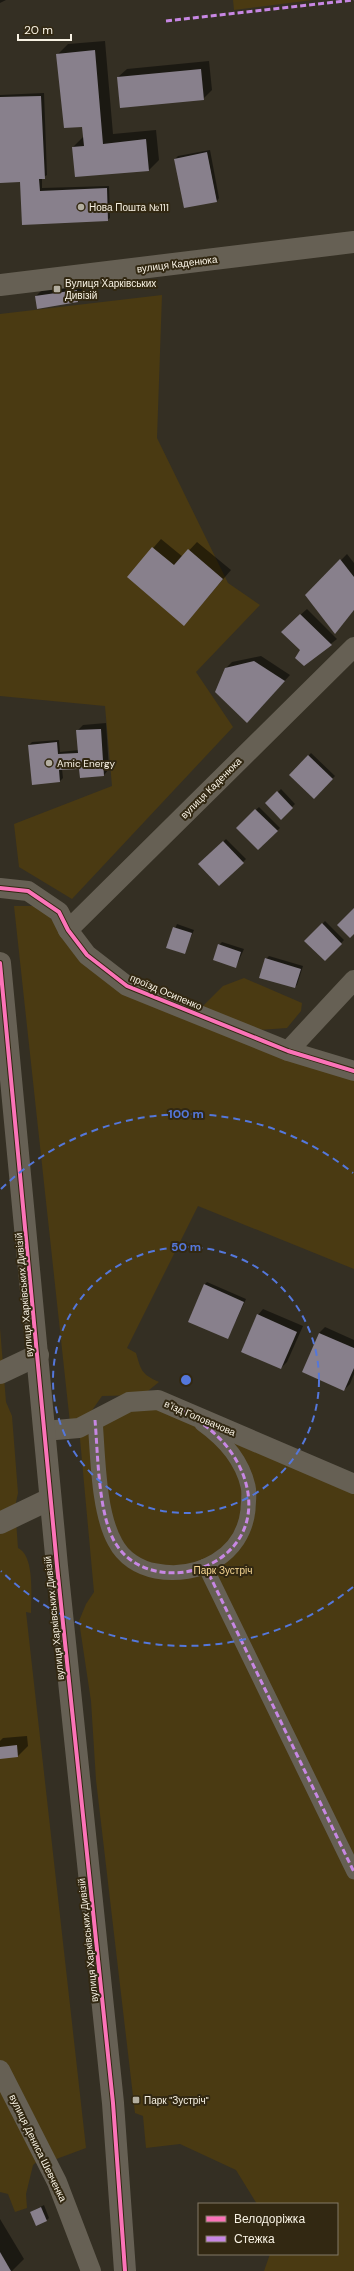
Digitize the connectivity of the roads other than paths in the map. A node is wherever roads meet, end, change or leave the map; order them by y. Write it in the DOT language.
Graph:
graph roads {
  1 [pos="354,242"];
  2 [pos="0,285"];
  3 [pos="354,647"];
  4 [pos="0,888"];
  5 [pos="68,930"];
  6 [pos="0,963"];
  7 [pos="354,980"];
  8 [pos="288,1051"];
  9 [pos="354,1071"];
  10 [pos="38,1355"];
  11 [pos="0,1373"];
  12 [pos="182,1410"];
  13 [pos="95,1420"];
  14 [pos="44,1431"];
  15 [pos="354,1484"];
  16 [pos="50,1499"];
  17 [pos="0,1523"];
  18 [pos="205,1566"];
  19 [pos="354,1872"];
  20 [pos="0,2070"];
  21 [pos="91,2271"];
  22 [pos="125,2271"];
  1 -- 2 [label="street, вулиця Каденюка"];
  3 -- 5 [label="street, вулиця Каденюка"];
  4 -- 5 [label="street, проїзд Осипенко"];
  5 -- 8 [label="street, проїзд Осипенко"];
  6 -- 10 [label="street, вулиця Харківських Дивізій"];
  7 -- 8 [label="street"];
  8 -- 9 [label="street, проїзд Осипенко"];
  10 -- 11 [label="street"];
  10 -- 14 [label="street, вулиця Харківських Дивізій"];
  12 -- 13 [label="street, в'їзд Головачова"];
  12 -- 15 [label="street, в'їзд Головачова"];
  12 -- 18 [label="street"];
  13 -- 14 [label="street, в'їзд Головачова"];
  13 -- 18 [label="street"];
  14 -- 16 [label="street, вулиця Харківських Дивізій"];
  16 -- 17 [label="street"];
  16 -- 22 [label="street, вулиця Харківських Дивізій"];
  18 -- 19 [label="street"];
  20 -- 21 [label="street, вулиця Дениса Шевченка"];
}
